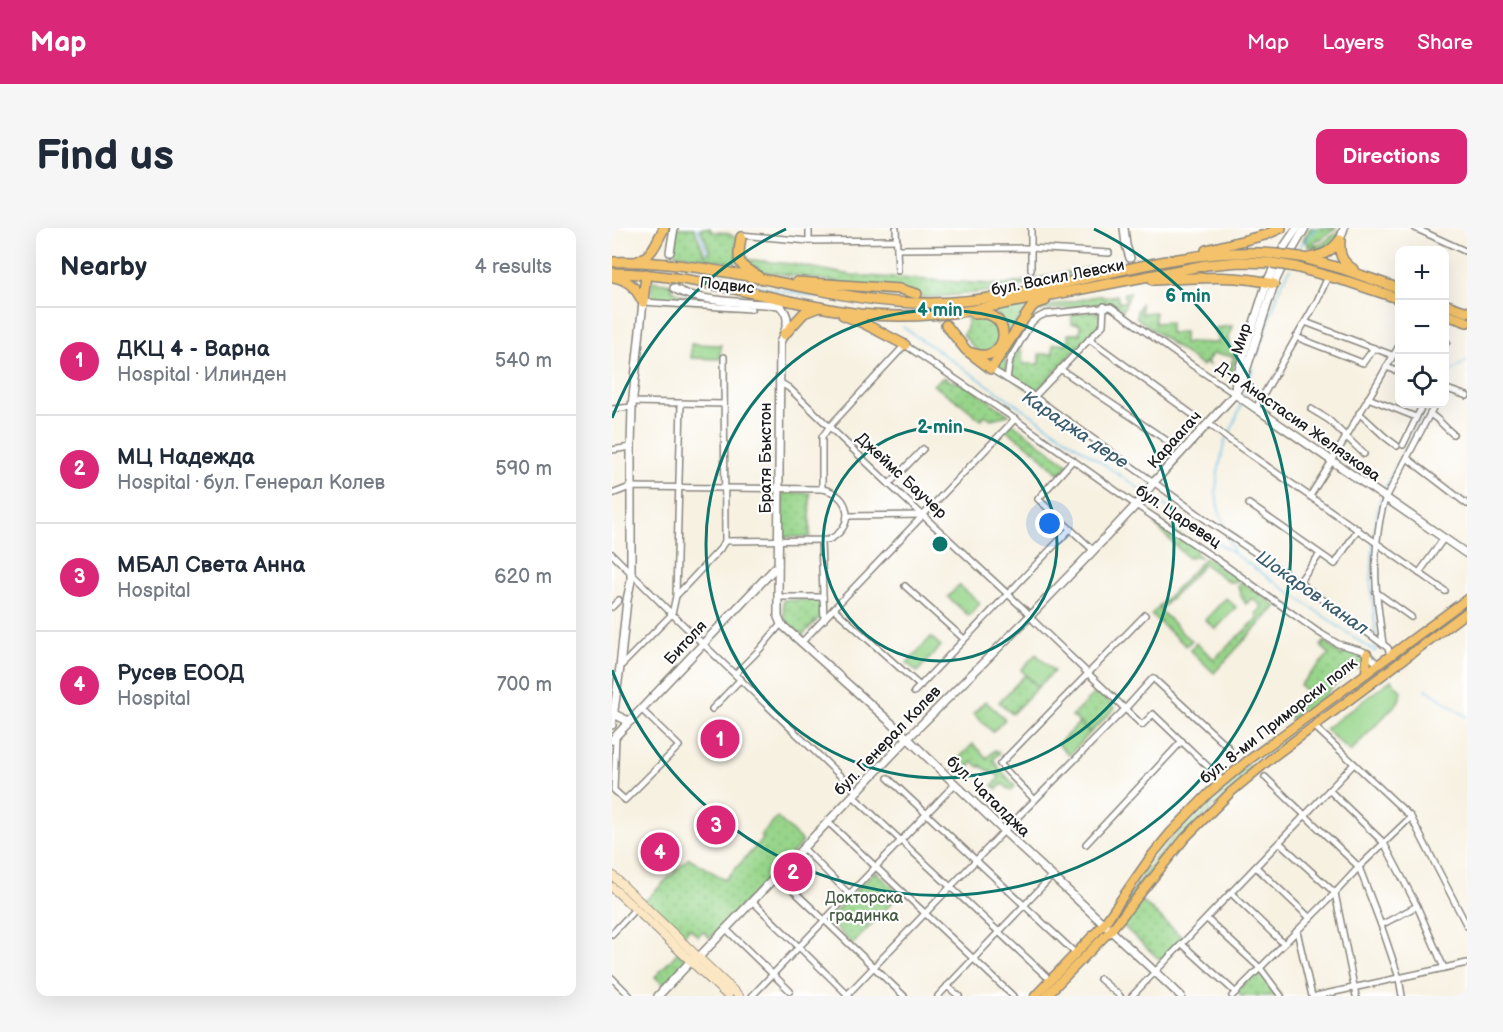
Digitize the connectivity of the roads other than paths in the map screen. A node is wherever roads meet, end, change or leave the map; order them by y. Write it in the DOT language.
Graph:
graph roads {
  1 [pos="664,228"];
  2 [pos="674,228"];
  3 [pos="808,228"];
  4 [pos="896,228"];
  5 [pos="1031,228"];
  6 [pos="1124,228"];
  7 [pos="1281,228"];
  8 [pos="1297,228"];
  9 [pos="1305,228"];
  10 [pos="1344,228"];
  11 [pos="1417,228"];
  12 [pos="742,233"];
  13 [pos="897,240"];
  14 [pos="1340,240"];
  15 [pos="809,241"];
  16 [pos="1031,248"];
  17 [pos="897,249"];
  18 [pos="670,252"];
  19 [pos="1467,252"];
  20 [pos="1109,253"];
  21 [pos="1130,258"];
  22 [pos="1302,258"];
  23 [pos="612,262"];
  24 [pos="633,262"];
  25 [pos="1162,262"];
  26 [pos="1132,268"];
  27 [pos="1031,270"];
  28 [pos="898,271"];
  29 [pos="646,274"];
  30 [pos="612,275"];
  31 [pos="1364,276"];
  32 [pos="1327,279"];
  33 [pos="1120,281"];
  34 [pos="772,282"];
  35 [pos="1271,283"];
  36 [pos="1395,287"];
  37 [pos="674,288"];
  38 [pos="1070,291"];
  39 [pos="917,294"];
  40 [pos="767,296"];
  41 [pos="1395,298"];
  42 [pos="644,302"];
  43 [pos="798,302"];
  44 [pos="779,305"];
  45 [pos="1104,306"];
  46 [pos="1449,306"];
  47 [pos="824,307"];
  48 [pos="751,309"];
  49 [pos="1467,312"];
  50 [pos="949,314"];
  51 [pos="1449,316"];
  52 [pos="1305,322"];
  53 [pos="1467,322"];
  54 [pos="946,325"];
  55 [pos="784,335"];
  56 [pos="1296,337"];
  57 [pos="1089,339"];
  58 [pos="905,345"];
  59 [pos="1374,348"];
  60 [pos="1395,351"];
  61 [pos="970,353"];
  62 [pos="1392,355"];
  63 [pos="724,357"];
  64 [pos="1386,367"];
  65 [pos="991,369"];
  66 [pos="1060,369"];
  67 [pos="1395,370"];
  68 [pos="1007,379"];
  69 [pos="779,382"];
  70 [pos="1449,390"];
  71 [pos="1238,396"];
  72 [pos="1467,396"];
  73 [pos="1034,397"];
  74 [pos="1368,398"];
  75 [pos="681,403"];
  76 [pos="724,404"];
  77 [pos="633,405"];
  78 [pos="1256,408"];
  79 [pos="1421,408"];
  80 [pos="1433,408"];
  81 [pos="612,409"];
  82 [pos="1311,409"];
  83 [pos="1359,413"];
  84 [pos="1430,414"];
  85 [pos="1193,415"];
  86 [pos="1416,417"];
  87 [pos="1015,418"];
  88 [pos="1208,423"];
  89 [pos="830,426"];
  90 [pos="1453,434"];
  91 [pos="1346,436"];
  92 [pos="1172,444"];
  93 [pos="631,447"];
  94 [pos="923,449"];
  95 [pos="612,450"];
  96 [pos="1364,454"];
  97 [pos="1407,458"];
  98 [pos="1073,460"];
  99 [pos="1332,461"];
  100 [pos="889,484"];
  101 [pos="1152,485"];
  102 [pos="630,487"];
  103 [pos="679,488"];
  104 [pos="725,489"];
  105 [pos="822,489"];
  106 [pos="779,490"];
  107 [pos="612,494"];
  108 [pos="1310,496"];
  109 [pos="1384,498"];
  110 [pos="1137,503"];
  111 [pos="1249,504"];
  112 [pos="1467,504"];
  113 [pos="923,515"];
  114 [pos="847,516"];
  115 [pos="1070,529"];
  116 [pos="1358,530"];
  117 [pos="1444,538"];
  118 [pos="778,540"];
  119 [pos="725,541"];
  120 [pos="820,541"];
  121 [pos="1374,541"];
  122 [pos="1093,550"];
  123 [pos="1467,553"];
  124 [pos="612,554"];
  125 [pos="1320,554"];
  126 [pos="630,573"];
  127 [pos="1419,573"];
  128 [pos="775,574"];
  129 [pos="1299,582"];
  130 [pos="905,586"];
  131 [pos="1445,591"];
  132 [pos="1376,592"];
  133 [pos="1008,594"];
  134 [pos="676,596"];
  135 [pos="778,597"];
  136 [pos="823,597"];
  137 [pos="1467,598"];
  138 [pos="619,600"];
  139 [pos="612,607"];
  140 [pos="834,609"];
  141 [pos="1467,612"];
  142 [pos="672,614"];
  143 [pos="1145,615"];
  144 [pos="1030,616"];
  145 [pos="1411,617"];
  146 [pos="780,620"];
  147 [pos="824,620"];
  148 [pos="964,639"];
  149 [pos="801,643"];
  150 [pos="1382,643"];
  151 [pos="704,644"];
  152 [pos="1367,654"];
  153 [pos="1390,655"];
  154 [pos="1378,664"];
  155 [pos="620,667"];
  156 [pos="1389,670"];
  157 [pos="1366,673"];
  158 [pos="735,674"];
  159 [pos="1088,674"];
  160 [pos="741,679"];
  161 [pos="920,686"];
  162 [pos="612,688"];
  163 [pos="914,692"];
  164 [pos="617,696"];
  165 [pos="712,709"];
  166 [pos="1125,709"];
  167 [pos="642,710"];
  168 [pos="614,714"];
  169 [pos="632,720"];
  170 [pos="612,725"];
  171 [pos="1315,727"];
  172 [pos="614,738"];
  173 [pos="908,738"];
  174 [pos="1182,741"];
  175 [pos="1229,748"];
  176 [pos="1354,764"];
  177 [pos="1265,777"];
  178 [pos="888,778"];
  179 [pos="1223,781"];
  180 [pos="955,783"];
  181 [pos="1329,790"];
  182 [pos="855,794"];
  183 [pos="1035,800"];
  184 [pos="927,814"];
  185 [pos="1305,816"];
  186 [pos="1411,817"];
  187 [pos="828,822"];
  188 [pos="1004,831"];
  189 [pos="901,841"];
  190 [pos="1280,843"];
  191 [pos="1384,843"];
  192 [pos="1086,844"];
  193 [pos="803,848"];
  194 [pos="976,860"];
  195 [pos="875,867"];
  196 [pos="1256,867"];
  197 [pos="1359,867"];
  198 [pos="777,875"];
  199 [pos="612,876"];
  200 [pos="1052,876"];
  201 [pos="951,886"];
  202 [pos="612,887"];
  203 [pos="1231,893"];
  204 [pos="1335,893"];
  205 [pos="849,894"];
  206 [pos="752,901"];
  207 [pos="1024,905"];
  208 [pos="1416,906"];
  209 [pos="636,908"];
  210 [pos="925,914"];
  211 [pos="1310,918"];
  212 [pos="1207,919"];
  213 [pos="824,920"];
  214 [pos="1381,925"];
  215 [pos="1467,926"];
  216 [pos="1107,927"];
  217 [pos="726,929"];
  218 [pos="1297,931"];
  219 [pos="1000,932"];
  220 [pos="612,934"];
  221 [pos="1182,944"];
  222 [pos="1284,944"];
  223 [pos="798,948"];
  224 [pos="1072,950"];
  225 [pos="973,959"];
  226 [pos="695,960"];
  227 [pos="1467,963"];
  228 [pos="874,967"];
  229 [pos="1260,968"];
  230 [pos="1444,968"];
  231 [pos="1155,972"];
  232 [pos="772,974"];
  233 [pos="1046,976"];
  234 [pos="612,978"];
  235 [pos="1399,978"];
  236 [pos="1100,979"];
  237 [pos="947,986"];
  238 [pos="1354,987"];
  239 [pos="790,992"];
  240 [pos="1234,994"];
  241 [pos="847,995"];
  242 [pos="630,996"];
  243 [pos="658,996"];
  244 [pos="728,996"];
  245 [pos="739,996"];
  246 [pos="752,996"];
  247 [pos="904,996"];
  248 [pos="938,996"];
  249 [pos="959,996"];
  250 [pos="1013,996"];
  251 [pos="1035,996"];
  252 [pos="1046,996"];
  253 [pos="1120,996"];
  254 [pos="1132,996"];
  255 [pos="1181,996"];
  256 [pos="1281,996"];
  257 [pos="1314,996"];
  258 [pos="1356,996"];
  259 [pos="1402,996"];
  1 -- 24 [label="highway"];
  2 -- 18 [label="street"];
  3 -- 15 [label="street"];
  4 -- 13 [label="street"];
  5 -- 16 [label="street"];
  6 -- 21 [label="street"];
  7 -- 25 [label="highway"];
  8 -- 35 [label="street, Мир"];
  9 -- 35 [label="street, Мир"];
  10 -- 14 [label="street"];
  11 -- 19 [label="street"];
  12 -- 15 [label="street"];
  12 -- 34 [label="highway"];
  13 -- 15 [label="street"];
  13 -- 17 [label="street"];
  14 -- 22 [label="highway"];
  14 -- 31 [label="highway"];
  16 -- 17 [label="street"];
  16 -- 20 [label="street"];
  16 -- 27 [label="street"];
  17 -- 28 [label="street"];
  21 -- 26 [label="highway"];
  22 -- 25 [label="highway, бул. Васил Левски, bridge"];
  22 -- 31 [label="highway, бул. Васил Левски"];
  23 -- 24 [label="highway, бул. Васил Левски"];
  24 -- 34 [label="highway, бул. Васил Левски"];
  25 -- 26 [label="highway, бул. Васил Левски"];
  26 -- 34 [label="highway, бул. Васил Левски"];
  29 -- 30 [label="highway, бул. Васил Левски"];
  29 -- 40 [label="highway, бул. Васил Левски"];
  29 -- 42 [label="highway"];
  30 -- 42 [label="highway"];
  31 -- 36 [label="highway, бул. Васил Левски"];
  32 -- 33 [label="highway, бул. Васил Левски, bridge"];
  32 -- 41 [label="highway, бул. Васил Левски"];
  32 -- 52 [label="street"];
  33 -- 35 [label="highway"];
  33 -- 38 [label="highway, бул. Васил Левски"];
  34 -- 39 [label="highway"];
  35 -- 71 [label="street, Мир"];
  37 -- 44 [label="street, Подвис"];
  38 -- 50 [label="highway, бул. Васил Левски"];
  38 -- 65 [label="highway"];
  40 -- 43 [label="highway, бул. Васил Левски"];
  40 -- 44 [label="highway"];
  42 -- 48 [label="street"];
  42 -- 77 [label="street"];
  43 -- 44 [label="highway"];
  43 -- 47 [label="highway, бул. Васил Левски"];
  44 -- 55 [label="street, Братя Бъкстон"];
  45 -- 57 [label="street"];
  45 -- 68 [label="street"];
  45 -- 71 [label="street, Д-р Анастасия Желязкова"];
  46 -- 49 [label="highway"];
  47 -- 50 [label="highway, бул. Васил Левски"];
  47 -- 55 [label="highway"];
  47 -- 58 [label="highway"];
  50 -- 61 [label="highway"];
  51 -- 53 [label="highway"];
  52 -- 56 [label="street"];
  52 -- 59 [label="street"];
  54 -- 61 [label="highway"];
  55 -- 69 [label="street, Братя Бъкстон"];
  56 -- 59 [label="street"];
  56 -- 78 [label="street"];
  57 -- 66 [label="street"];
  57 -- 85 [label="street"];
  58 -- 87 [label="street, бул. Царевец"];
  58 -- 89 [label="street"];
  59 -- 62 [label="street"];
  60 -- 62 [label="street"];
  61 -- 65 [label="highway"];
  62 -- 64 [label="street"];
  63 -- 76 [label="street"];
  64 -- 67 [label="street"];
  64 -- 74 [label="street"];
  65 -- 68 [label="street, бул. Царевец"];
  66 -- 73 [label="street"];
  66 -- 92 [label="street"];
  68 -- 73 [label="street, бул. Царевец"];
  69 -- 89 [label="street, Джеймс Баучер"];
  69 -- 106 [label="street, Братя Бъкстон"];
  70 -- 72 [label="street"];
  71 -- 78 [label="street, Д-р Анастасия Желязкова"];
  71 -- 88 [label="street, Караагач"];
  73 -- 101 [label="street, бул. Царевец"];
  74 -- 83 [label="street"];
  74 -- 86 [label="street"];
  75 -- 76 [label="street"];
  75 -- 77 [label="street"];
  75 -- 103 [label="street"];
  76 -- 104 [label="street"];
  77 -- 81 [label="street"];
  77 -- 93 [label="street"];
  78 -- 99 [label="street, Д-р Анастасия Желязкова"];
  79 -- 86 [label="street"];
  80 -- 84 [label="street"];
  82 -- 91 [label="street"];
  83 -- 86 [label="street"];
  83 -- 91 [label="street"];
  84 -- 90 [label="street"];
  84 -- 97 [label="street"];
  87 -- 98 [label="street, бул. Царевец"];
  87 -- 113 [label="street"];
  88 -- 101 [label="street, Караагач"];
  88 -- 108 [label="street"];
  89 -- 100 [label="street, Джеймс Баучер"];
  89 -- 105 [label="street"];
  91 -- 96 [label="street"];
  91 -- 99 [label="street"];
  93 -- 95 [label="street"];
  93 -- 102 [label="street"];
  94 -- 100 [label="street"];
  97 -- 109 [label="street"];
  97 -- 112 [label="street"];
  98 -- 110 [label="street, бул. Царевец"];
  98 -- 115 [label="street"];
  99 -- 108 [label="street"];
  99 -- 109 [label="street, Д-р Анастасия Желязкова"];
  100 -- 113 [label="street, Джеймс Баучер"];
  101 -- 110 [label="street, Караагач"];
  101 -- 129 [label="street, бул. Царевец"];
  102 -- 103 [label="street"];
  102 -- 107 [label="street"];
  102 -- 126 [label="street"];
  103 -- 104 [label="street"];
  103 -- 134 [label="street"];
  104 -- 106 [label="street"];
  104 -- 119 [label="street"];
  105 -- 106 [label="street"];
  105 -- 114 [label="street"];
  106 -- 118 [label="street, Братя Бъкстон"];
  108 -- 116 [label="street"];
  109 -- 117 [label="street, Д-р Анастасия Желязкова"];
  109 -- 121 [label="street"];
  110 -- 122 [label="street, бул. Генерал Колев"];
  110 -- 152 [label="street, бул. Царевец"];
  111 -- 125 [label="street"];
  113 -- 114 [label="street"];
  113 -- 133 [label="street, Джеймс Баучер"];
  113 -- 140 [label="street"];
  114 -- 120 [label="street"];
  115 -- 122 [label="street"];
  115 -- 133 [label="street"];
  116 -- 121 [label="street"];
  116 -- 125 [label="street"];
  117 -- 123 [label="street, Д-р Анастасия Желязкова"];
  117 -- 127 [label="street"];
  118 -- 119 [label="street"];
  118 -- 120 [label="street"];
  118 -- 128 [label="street, Братя Бъкстон"];
  119 -- 134 [label="street"];
  120 -- 136 [label="street"];
  121 -- 127 [label="street"];
  121 -- 132 [label="street"];
  122 -- 144 [label="street, бул. Генерал Колев"];
  124 -- 126 [label="street"];
  125 -- 129 [label="street"];
  126 -- 142 [label="street"];
  126 -- 155 [label="street"];
  127 -- 131 [label="street"];
  128 -- 135 [label="street, Братя Бъкстон"];
  128 -- 151 [label="street, Битоля"];
  129 -- 150 [label="street, бул. Царевец"];
  130 -- 148 [label="street"];
  132 -- 145 [label="street"];
  132 -- 150 [label="street"];
  133 -- 144 [label="street, Джеймс Баучер"];
  133 -- 148 [label="street"];
  134 -- 142 [label="street"];
  135 -- 136 [label="street"];
  135 -- 146 [label="street, Братя Бъкстон"];
  136 -- 147 [label="street"];
  137 -- 153 [label="main road, бул. 8-ми Приморски полк"];
  138 -- 139 [label="street"];
  140 -- 147 [label="street"];
  140 -- 161 [label="street"];
  141 -- 156 [label="main road, бул. 8-ми Приморски полк"];
  142 -- 151 [label="street"];
  142 -- 155 [label="street"];
  143 -- 159 [label="street"];
  144 -- 159 [label="street, Джеймс Баучер"];
  144 -- 173 [label="street, бул. Генерал Колев"];
  146 -- 149 [label="street, бул. Чаталджа"];
  146 -- 158 [label="street"];
  147 -- 149 [label="street"];
  148 -- 161 [label="street"];
  149 -- 173 [label="street, бул. Чаталджа"];
  150 -- 153 [label="street, бул. Царевец"];
  151 -- 158 [label="street"];
  151 -- 167 [label="street, Битоля"];
  152 -- 154 [label="street, бул. Царевец"];
  152 -- 157 [label="main road"];
  153 -- 154 [label="main road, бул. 8-ми Приморски полк"];
  153 -- 156 [label="main road"];
  154 -- 156 [label="main road"];
  154 -- 157 [label="main road, бул. 8-ми Приморски полк"];
  155 -- 164 [label="street"];
  156 -- 171 [label="main road, бул. 8-ми Приморски полк"];
  157 -- 179 [label="main road, бул. 8-ми Приморски полк"];
  158 -- 160 [label="street"];
  159 -- 166 [label="street, Джеймс Баучер"];
  159 -- 183 [label="street"];
  160 -- 165 [label="street"];
  160 -- 182 [label="street"];
  161 -- 163 [label="street"];
  162 -- 164 [label="street"];
  164 -- 168 [label="street"];
  166 -- 174 [label="street, Джеймс Баучер"];
  166 -- 175 [label="street"];
  166 -- 183 [label="street"];
  167 -- 169 [label="street, Битоля"];
  167 -- 172 [label="street"];
  168 -- 169 [label="street"];
  168 -- 170 [label="street"];
  169 -- 172 [label="street, Битоля"];
  171 -- 176 [label="street"];
  171 -- 216 [label="main road, бул. 8-ми Приморски полк"];
  173 -- 180 [label="street, бул. Чаталджа"];
  173 -- 182 [label="street, бул. Генерал Колев"];
  174 -- 179 [label="street"];
  174 -- 192 [label="street"];
  176 -- 181 [label="street"];
  176 -- 186 [label="street"];
  177 -- 185 [label="street"];
  178 -- 184 [label="street"];
  179 -- 216 [label="main road, бул. 8-ми Приморски полк"];
  180 -- 184 [label="street"];
  180 -- 188 [label="street, бул. Чаталджа"];
  181 -- 185 [label="street"];
  181 -- 191 [label="street"];
  182 -- 187 [label="street, бул. Генерал Колев"];
  182 -- 189 [label="street"];
  183 -- 188 [label="street"];
  184 -- 189 [label="street"];
  184 -- 194 [label="street"];
  185 -- 190 [label="street"];
  185 -- 197 [label="street"];
  186 -- 191 [label="street"];
  186 -- 215 [label="street"];
  187 -- 193 [label="street, бул. Генерал Колев"];
  187 -- 195 [label="street"];
  188 -- 194 [label="street"];
  188 -- 200 [label="street, бул. Чаталджа"];
  189 -- 195 [label="street"];
  189 -- 201 [label="street"];
  190 -- 196 [label="street"];
  190 -- 204 [label="street"];
  191 -- 197 [label="street"];
  191 -- 208 [label="street"];
  193 -- 198 [label="street, бул. Генерал Колев"];
  193 -- 205 [label="street"];
  194 -- 201 [label="street"];
  194 -- 207 [label="street"];
  195 -- 205 [label="street"];
  195 -- 210 [label="street"];
  196 -- 203 [label="street"];
  196 -- 211 [label="street"];
  197 -- 204 [label="street"];
  197 -- 214 [label="street"];
  198 -- 206 [label="street, бул. Генерал Колев"];
  198 -- 213 [label="street"];
  199 -- 226 [label="main road"];
  200 -- 207 [label="street"];
  200 -- 216 [label="street, бул. Чаталджа"];
  201 -- 210 [label="street"];
  201 -- 219 [label="street"];
  202 -- 209 [label="main road"];
  203 -- 212 [label="street"];
  203 -- 222 [label="street"];
  204 -- 211 [label="street"];
  204 -- 238 [label="street"];
  205 -- 213 [label="street"];
  206 -- 217 [label="street, бул. Генерал Колев"];
  206 -- 223 [label="street"];
  207 -- 219 [label="street"];
  207 -- 224 [label="street"];
  208 -- 214 [label="street"];
  208 -- 230 [label="street"];
  209 -- 220 [label="street"];
  209 -- 226 [label="main road"];
  210 -- 225 [label="street"];
  210 -- 228 [label="street"];
  211 -- 218 [label="street"];
  212 -- 221 [label="street"];
  212 -- 229 [label="street"];
  213 -- 223 [label="street"];
  213 -- 228 [label="street"];
  214 -- 235 [label="street"];
  216 -- 231 [label="street, бул. Чаталджа"];
  216 -- 251 [label="main road, бул. 8-ми Приморски полк"];
  216 -- 252 [label="main road, бул. 8-ми Приморски полк"];
  217 -- 226 [label="street, бул. Генерал Колев"];
  217 -- 232 [label="street"];
  218 -- 222 [label="street"];
  218 -- 257 [label="street"];
  219 -- 225 [label="street"];
  219 -- 233 [label="street"];
  221 -- 231 [label="street"];
  221 -- 240 [label="street"];
  222 -- 229 [label="street"];
  223 -- 232 [label="street"];
  223 -- 241 [label="street"];
  225 -- 237 [label="street"];
  225 -- 250 [label="street"];
  226 -- 243 [label="street, бул. Генерал Колев"];
  226 -- 244 [label="main road"];
  226 -- 245 [label="main road"];
  227 -- 230 [label="street"];
  228 -- 241 [label="street"];
  228 -- 247 [label="street"];
  229 -- 240 [label="street"];
  229 -- 256 [label="street"];
  230 -- 235 [label="street"];
  231 -- 254 [label="street"];
  231 -- 255 [label="street, бул. Чаталджа"];
  232 -- 239 [label="street"];
  232 -- 246 [label="street"];
  234 -- 242 [label="street"];
  235 -- 238 [label="street"];
  235 -- 259 [label="street"];
  236 -- 253 [label="street"];
  237 -- 248 [label="street"];
  237 -- 249 [label="street"];
  238 -- 257 [label="street"];
  238 -- 258 [label="street"];
}
